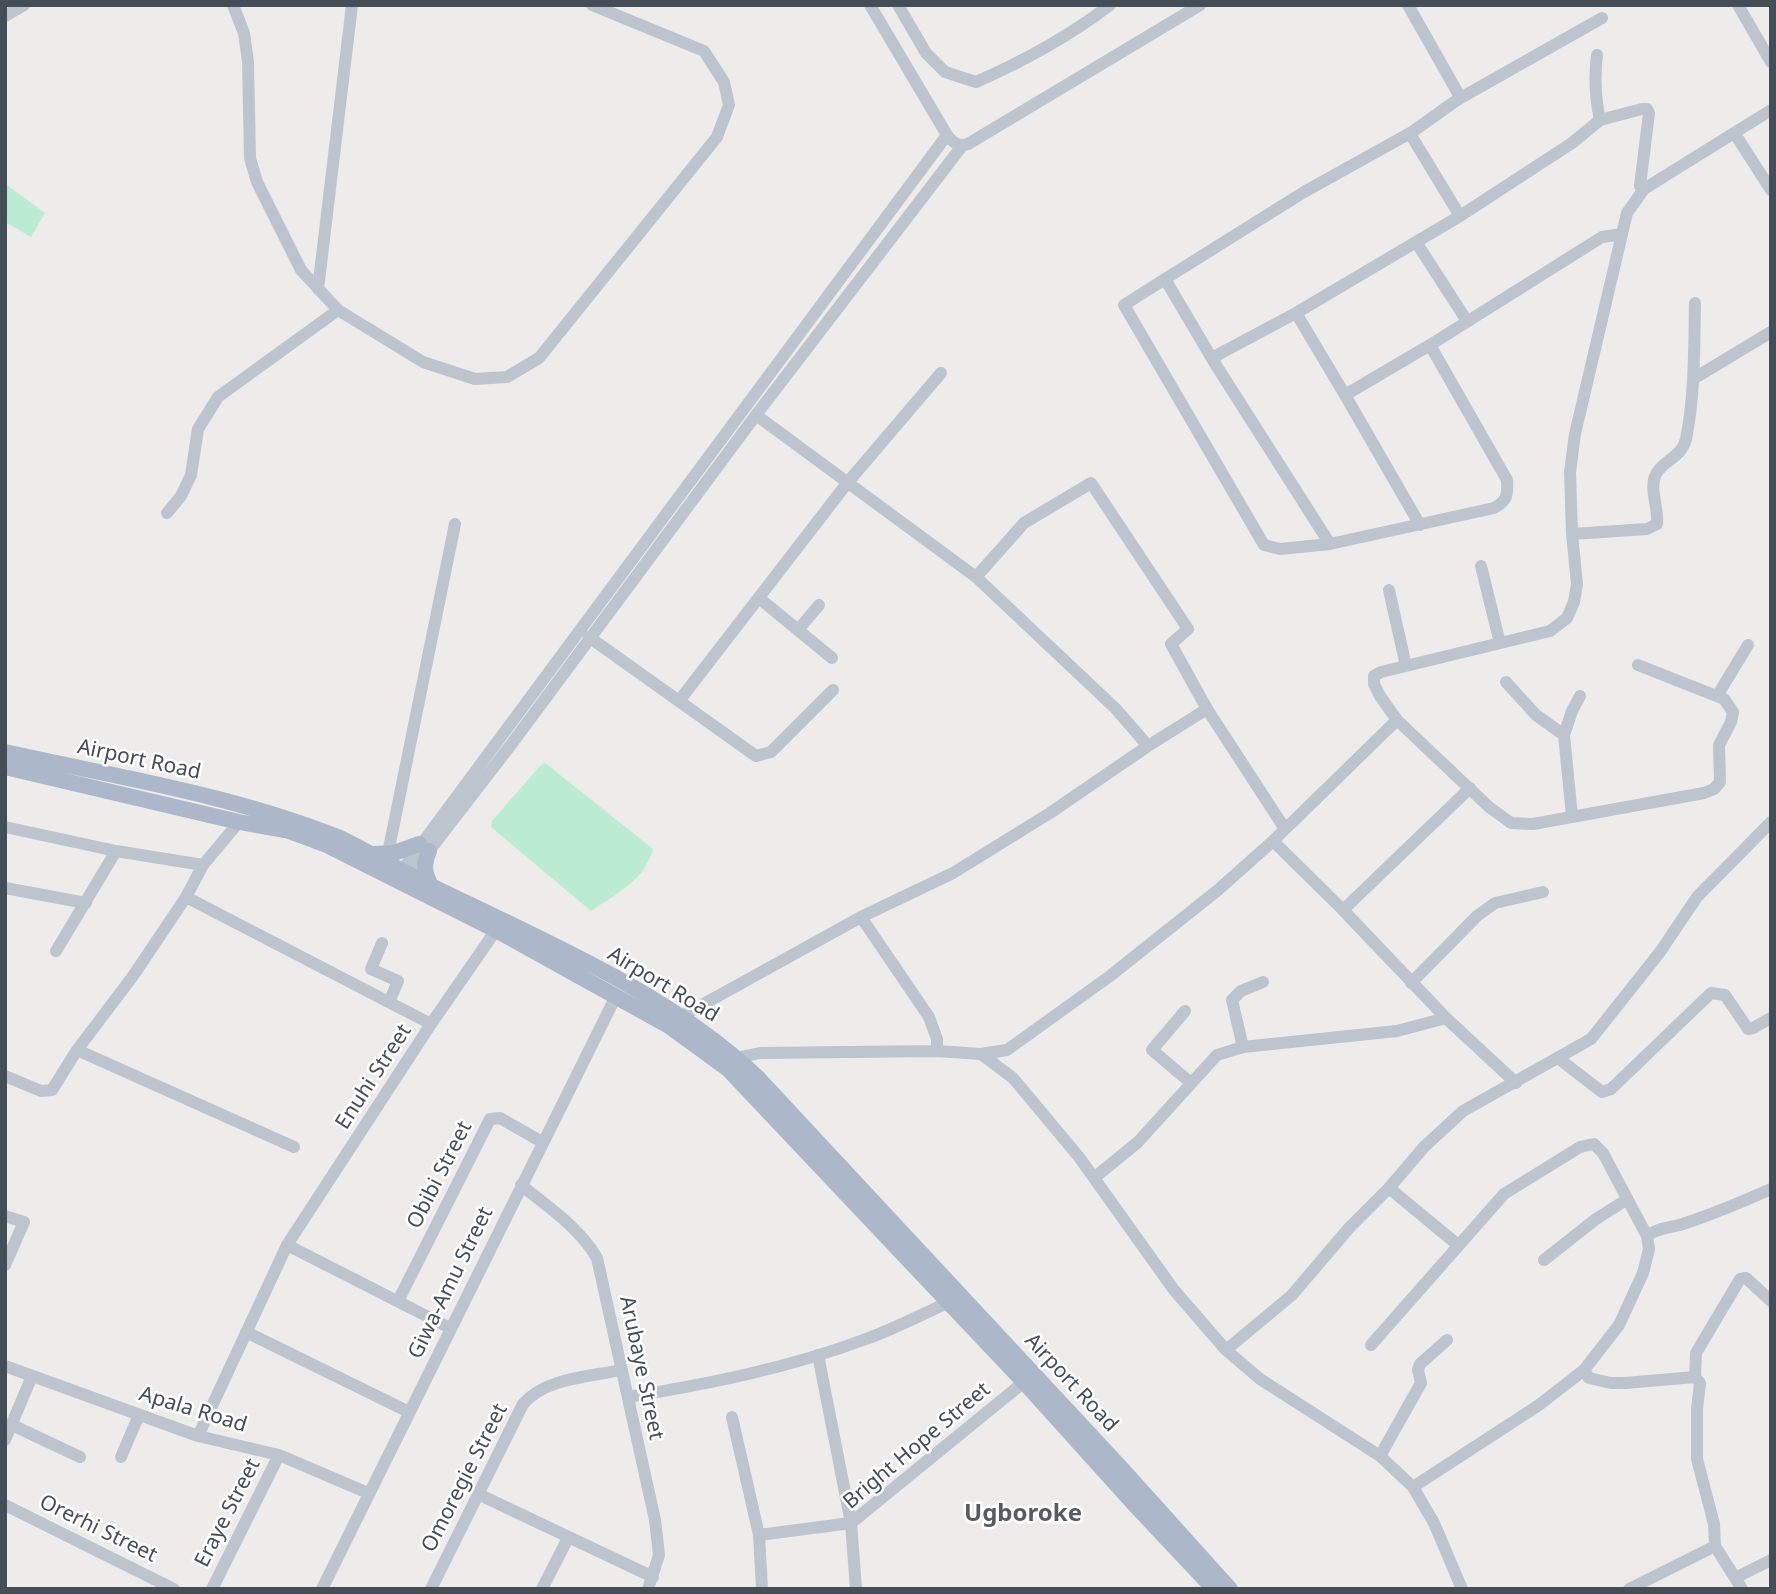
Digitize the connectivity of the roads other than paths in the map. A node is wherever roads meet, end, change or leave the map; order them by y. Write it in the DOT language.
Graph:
graph roads {
  1 [pos="233,5"];
  2 [pos="352,5"];
  3 [pos="592,5"];
  4 [pos="870,5"];
  5 [pos="898,5"];
  6 [pos="1110,5"];
  7 [pos="1200,5"];
  8 [pos="1408,5"];
  9 [pos="1738,5"];
  10 [pos="1602,18"];
  11 [pos="1597,55"];
  12 [pos="1771,62"];
  13 [pos="1457,100"];
  14 [pos="1771,110"];
  15 [pos="1600,120"];
  16 [pos="1412,132"];
  17 [pos="1735,134"];
  18 [pos="947,135"];
  19 [pos="962,146"];
  20 [pos="1644,189"];
  21 [pos="1771,190"];
  22 [pos="1460,216"];
  23 [pos="1622,234"];
  24 [pos="1416,242"];
  25 [pos="1165,279"];
  26 [pos="318,289"];
  27 [pos="1695,303"];
  28 [pos="338,310"];
  29 [pos="1296,313"];
  30 [pos="1467,321"];
  31 [pos="1771,331"];
  32 [pos="1430,345"];
  33 [pos="1214,362"];
  34 [pos="941,373"];
  35 [pos="1693,379"];
  36 [pos="1345,395"];
  37 [pos="756,415"];
  38 [pos="848,482"];
  39 [pos="167,513"];
  40 [pos="455,524"];
  41 [pos="1420,525"];
  42 [pos="1572,534"];
  43 [pos="1330,544"];
  44 [pos="1480,566"];
  45 [pos="976,577"];
  46 [pos="1390,590"];
  47 [pos="759,598"];
  48 [pos="819,606"];
  49 [pos="798,630"];
  50 [pos="589,637"];
  51 [pos="1500,643"];
  52 [pos="1748,645"];
  53 [pos="832,658"];
  54 [pos="1638,665"];
  55 [pos="1406,666"];
  56 [pos="1506,682"];
  57 [pos="833,690"];
  58 [pos="1580,696"];
  59 [pos="1717,696"];
  60 [pos="679,701"];
  61 [pos="1208,709"];
  62 [pos="1397,720"];
  63 [pos="1564,736"];
  64 [pos="1148,746"];
  65 [pos="5,752"];
  66 [pos="5,767"];
  67 [pos="1470,788"];
  68 [pos="1572,816"];
  69 [pos="239,822"];
  70 [pos="1771,822"];
  71 [pos="5,827"];
  72 [pos="1285,829"];
  73 [pos="1273,841"];
  74 [pos="424,848"];
  75 [pos="116,851"];
  76 [pos="379,854"];
  77 [pos="203,865"];
  78 [pos="404,878"];
  79 [pos="432,887"];
  80 [pos="6,890"];
  81 [pos="1543,892"];
  82 [pos="186,897"];
  83 [pos="86,903"];
  84 [pos="1343,910"];
  85 [pos="861,917"];
  86 [pos="496,930"];
  87 [pos="382,943"];
  88 [pos="56,951"];
  89 [pos="1263,982"];
  90 [pos="1411,983"];
  91 [pos="616,996"];
  92 [pos="389,1002"];
  93 [pos="1185,1011"];
  94 [pos="682,1016"];
  95 [pos="1446,1018"];
  96 [pos="1771,1018"];
  97 [pos="431,1024"];
  98 [pos="1243,1047"];
  99 [pos="77,1050"];
  100 [pos="937,1051"];
  101 [pos="981,1054"];
  102 [pos="736,1058"];
  103 [pos="1558,1058"];
  104 [pos="5,1076"];
  105 [pos="1191,1083"];
  106 [pos="1516,1083"];
  107 [pos="542,1142"];
  108 [pos="294,1147"];
  109 [pos="829,1164"];
  110 [pos="1094,1178"];
  111 [pos="521,1185"];
  112 [pos="1389,1188"];
  113 [pos="1771,1189"];
  114 [pos="1626,1200"];
  115 [pos="5,1216"];
  116 [pos="1647,1236"];
  117 [pos="287,1245"];
  118 [pos="1458,1245"];
  119 [pos="1544,1260"];
  120 [pos="5,1265"];
  121 [pos="398,1301"];
  122 [pos="1771,1301"];
  123 [pos="949,1302"];
  124 [pos="450,1328"];
  125 [pos="246,1332"];
  126 [pos="1447,1340"];
  127 [pos="1371,1345"];
  128 [pos="1226,1350"];
  129 [pos="818,1355"];
  130 [pos="5,1366"];
  131 [pos="621,1370"];
  132 [pos="1584,1370"];
  133 [pos="32,1376"];
  134 [pos="1695,1377"];
  135 [pos="1024,1382"];
  136 [pos="628,1398"];
  137 [pos="409,1412"];
  138 [pos="139,1415"];
  139 [pos="732,1418"];
  140 [pos="12,1425"];
  141 [pos="198,1436"];
  142 [pos="5,1440"];
  143 [pos="279,1455"];
  144 [pos="1380,1456"];
  145 [pos="80,1457"];
  146 [pos="121,1457"];
  147 [pos="1413,1487"];
  148 [pos="369,1493"];
  149 [pos="478,1494"];
  150 [pos="5,1505"];
  151 [pos="850,1523"];
  152 [pos="759,1535"];
  153 [pos="568,1538"];
  154 [pos="1715,1546"];
  155 [pos="1771,1560"];
  156 [pos="651,1583"];
  157 [pos="1739,1583"];
  158 [pos="174,1589"];
  159 [pos="212,1589"];
  160 [pos="322,1589"];
  161 [pos="430,1589"];
  162 [pos="542,1589"];
  163 [pos="762,1589"];
  164 [pos="856,1589"];
  165 [pos="1214,1589"];
  166 [pos="1230,1589"];
  167 [pos="1462,1589"];
  168 [pos="1629,1589"];
  1 -- 26 [label="street"];
  2 -- 26 [label="street"];
  3 -- 28 [label="street"];
  4 -- 18 [label="street"];
  5 -- 6 [label="street"];
  7 -- 19 [label="street"];
  8 -- 13 [label="street"];
  9 -- 12 [label="street"];
  10 -- 13 [label="street"];
  11 -- 15 [label="street"];
  13 -- 16 [label="street"];
  14 -- 17 [label="street"];
  15 -- 20 [label="street"];
  15 -- 22 [label="street"];
  16 -- 22 [label="street"];
  16 -- 25 [label="street"];
  17 -- 20 [label="street"];
  17 -- 21 [label="street"];
  18 -- 19 [label="street"];
  18 -- 74 [label="street"];
  19 -- 37 [label="street"];
  20 -- 23 [label="street"];
  22 -- 24 [label="street"];
  23 -- 30 [label="street"];
  23 -- 42 [label="street"];
  24 -- 29 [label="street"];
  24 -- 30 [label="street"];
  25 -- 33 [label="street"];
  25 -- 43 [label="street"];
  26 -- 28 [label="street"];
  27 -- 35 [label="street"];
  28 -- 39 [label="street"];
  29 -- 33 [label="street"];
  29 -- 36 [label="street"];
  30 -- 32 [label="street"];
  31 -- 35 [label="street"];
  32 -- 36 [label="street"];
  32 -- 41 [label="street"];
  33 -- 43 [label="street"];
  34 -- 38 [label="street"];
  35 -- 42 [label="street"];
  36 -- 41 [label="street"];
  37 -- 38 [label="street"];
  37 -- 50 [label="street"];
  38 -- 45 [label="street"];
  38 -- 47 [label="street"];
  40 -- 76 [label="street"];
  41 -- 43 [label="street"];
  42 -- 51 [label="street"];
  44 -- 51 [label="street"];
  45 -- 61 [label="street"];
  45 -- 64 [label="street"];
  46 -- 55 [label="street"];
  47 -- 49 [label="street"];
  47 -- 60 [label="street"];
  48 -- 49 [label="street"];
  49 -- 53 [label="street"];
  50 -- 60 [label="street"];
  50 -- 74 [label="street"];
  51 -- 55 [label="street"];
  52 -- 59 [label="street"];
  54 -- 59 [label="street"];
  55 -- 62 [label="street"];
  56 -- 63 [label="street"];
  57 -- 60 [label="street"];
  58 -- 63 [label="street"];
  59 -- 68 [label="street"];
  61 -- 64 [label="street"];
  61 -- 72 [label="street"];
  62 -- 67 [label="street"];
  62 -- 72 [label="street"];
  63 -- 68 [label="street"];
  64 -- 85 [label="street"];
  65 -- 76 [label="main road, Airport Road"];
  66 -- 69 [label="main road, Airport Road"];
  67 -- 68 [label="street"];
  67 -- 84 [label="street"];
  69 -- 77 [label="street"];
  69 -- 78 [label="main road, Airport Road"];
  70 -- 103 [label="street"];
  71 -- 75 [label="street"];
  72 -- 73 [label="street"];
  73 -- 84 [label="street"];
  73 -- 101 [label="street"];
  74 -- 76 [label="main road"];
  74 -- 78 [label="street"];
  74 -- 79 [label="main road"];
  75 -- 77 [label="street"];
  75 -- 83 [label="street"];
  76 -- 78 [label="main road, Airport Road"];
  77 -- 82 [label="street"];
  78 -- 79 [label="main road, Airport Road"];
  78 -- 86 [label="main road, Airport Road"];
  79 -- 94 [label="main road, Airport Road"];
  80 -- 83 [label="street"];
  81 -- 90 [label="street"];
  82 -- 92 [label="street"];
  82 -- 99 [label="street"];
  83 -- 88 [label="street"];
  84 -- 90 [label="street"];
  85 -- 94 [label="street"];
  85 -- 100 [label="street"];
  86 -- 91 [label="main road, Airport Road"];
  86 -- 97 [label="street, Enuhi Street"];
  87 -- 92 [label="street"];
  89 -- 98 [label="street"];
  90 -- 95 [label="street"];
  91 -- 107 [label="street, Giwa-Amu Street"];
  91 -- 109 [label="main road, Airport Road"];
  92 -- 97 [label="street"];
  93 -- 105 [label="street"];
  94 -- 102 [label="main road, Airport Road"];
  95 -- 98 [label="street"];
  95 -- 106 [label="street"];
  96 -- 103 [label="street"];
  97 -- 117 [label="street, Enuhi Street"];
  98 -- 105 [label="street"];
  99 -- 104 [label="street"];
  99 -- 108 [label="street"];
  100 -- 101 [label="street"];
  100 -- 102 [label="street"];
  101 -- 110 [label="street"];
  102 -- 109 [label="main road, Airport Road"];
  103 -- 106 [label="street"];
  105 -- 110 [label="street"];
  106 -- 112 [label="street"];
  107 -- 111 [label="street, Giwa-Amu Street"];
  107 -- 121 [label="street, Obibi Street"];
  109 -- 123 [label="main road, Airport Road"];
  109 -- 166 [label="main road, Airport Road"];
  110 -- 128 [label="street"];
  111 -- 124 [label="street, Giwa-Amu Street"];
  111 -- 131 [label="street, Arubaye Street"];
  112 -- 118 [label="street"];
  112 -- 128 [label="street"];
  113 -- 116 [label="street"];
  114 -- 116 [label="street"];
  114 -- 118 [label="street"];
  114 -- 119 [label="street"];
  115 -- 120 [label="street"];
  116 -- 132 [label="street"];
  117 -- 121 [label="street"];
  117 -- 125 [label="street, Enuhi Street"];
  118 -- 127 [label="street"];
  121 -- 124 [label="street"];
  122 -- 134 [label="street"];
  123 -- 129 [label="street"];
  123 -- 135 [label="main road, Airport Road"];
  124 -- 137 [label="street, Giwa-Amu Street"];
  125 -- 137 [label="street"];
  125 -- 141 [label="street, Enuhi Street"];
  126 -- 144 [label="street"];
  128 -- 144 [label="street"];
  129 -- 136 [label="street"];
  129 -- 151 [label="street"];
  130 -- 133 [label="street, Apala Road"];
  131 -- 136 [label="street, Arubaye Street"];
  131 -- 149 [label="street, Omoregie Street"];
  132 -- 134 [label="street"];
  132 -- 147 [label="street"];
  133 -- 138 [label="street, Apala Road"];
  133 -- 140 [label="street"];
  134 -- 154 [label="street"];
  135 -- 151 [label="street, Bright Hope Street"];
  135 -- 165 [label="main road, Airport Road"];
  136 -- 156 [label="street, Arubaye Street"];
  137 -- 148 [label="street, Giwa-Amu Street"];
  138 -- 141 [label="street, Apala Road"];
  138 -- 146 [label="street"];
  139 -- 152 [label="street"];
  140 -- 142 [label="street"];
  140 -- 145 [label="street"];
  141 -- 143 [label="street, Apala Road"];
  143 -- 148 [label="street, Apala Road"];
  143 -- 159 [label="street, Eraye Street"];
  144 -- 147 [label="street"];
  147 -- 167 [label="street"];
  148 -- 160 [label="street, Giwa-Amu Street"];
  149 -- 153 [label="street"];
  149 -- 161 [label="street, Omoregie Street"];
  150 -- 158 [label="street, Orerhi Street"];
  151 -- 152 [label="street"];
  151 -- 164 [label="street, Bright Hope Street"];
  152 -- 163 [label="street"];
  153 -- 156 [label="street"];
  153 -- 162 [label="street"];
  154 -- 157 [label="street"];
  154 -- 168 [label="street"];
  155 -- 157 [label="street"];
}
